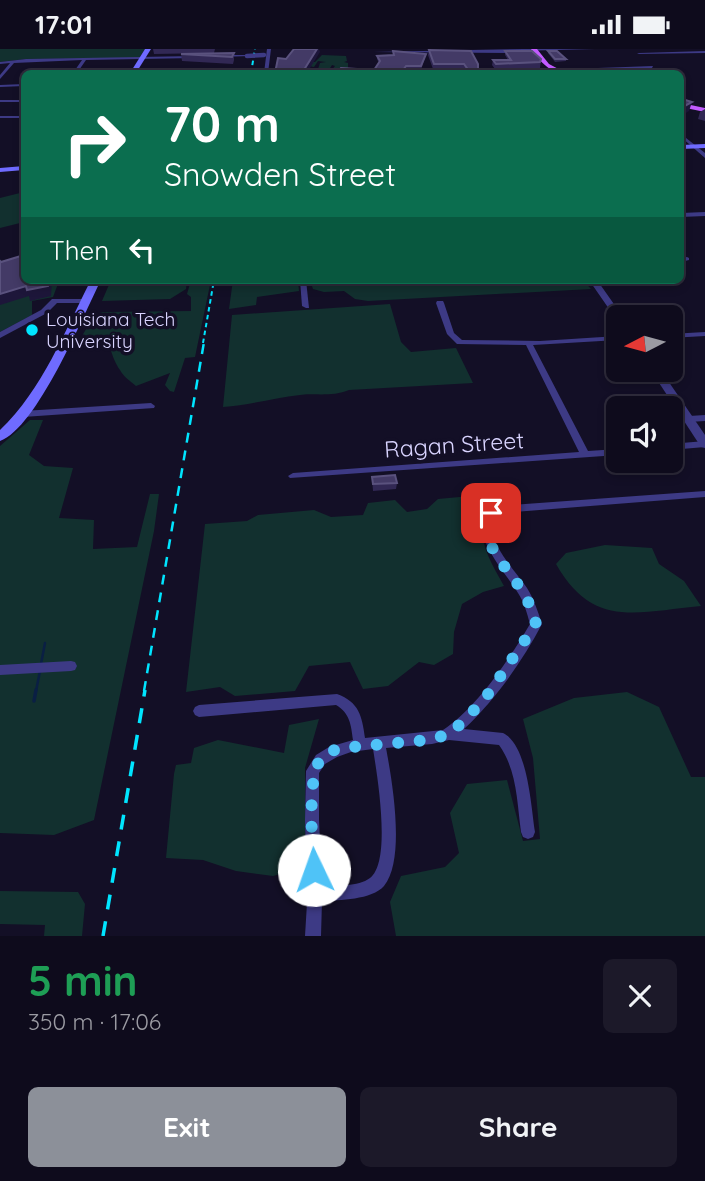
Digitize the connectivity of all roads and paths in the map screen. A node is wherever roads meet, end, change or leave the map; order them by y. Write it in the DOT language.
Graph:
graph roads {
  1 [pos="148,49"];
  2 [pos="593,49"];
  3 [pos="633,49"];
  4 [pos="198,50"];
  5 [pos="534,50"];
  6 [pos="417,51"];
  7 [pos="704,53"];
  8 [pos="268,54"];
  9 [pos="639,54"];
  10 [pos="212,56"];
  11 [pos="198,57"];
  12 [pos="144,58"];
  13 [pos="85,59"];
  14 [pos="0,63"];
  15 [pos="12,63"];
  16 [pos="77,70"];
  17 [pos="136,70"];
  18 [pos="191,70"];
  19 [pos="556,70"];
  20 [pos="597,70"];
  21 [pos="1,76"];
  22 [pos="21,85"];
  23 [pos="0,86"];
  24 [pos="21,100"];
  25 [pos="0,101"];
  26 [pos="684,105"];
  27 [pos="703,108"];
  28 [pos="0,117"];
  29 [pos="21,117"];
  30 [pos="684,138"];
  31 [pos="694,146"];
  32 [pos="705,146"];
  33 [pos="684,147"];
  34 [pos="705,156"];
  35 [pos="21,168"];
  36 [pos="0,170"];
  37 [pos="705,214"];
  38 [pos="684,215"];
  39 [pos="94,284"];
  40 [pos="303,284"];
  41 [pos="596,284"];
  42 [pos="85,301"];
  43 [pos="440,303"];
  44 [pos="611,305"];
  45 [pos="306,306"];
  46 [pos="705,328"];
  47 [pos="683,329"];
  48 [pos="705,334"];
  49 [pos="0,335"];
  50 [pos="683,335"];
  51 [pos="606,339"];
  52 [pos="528,342"];
  53 [pos="664,382"];
  54 [pos="151,406"];
  55 [pos="23,414"];
  56 [pos="705,418"];
  57 [pos="689,419"];
  58 [pos="0,437"];
  59 [pos="705,444"];
  60 [pos="683,446"];
  61 [pos="606,453"];
  62 [pos="585,455"];
  63 [pos="293,476"];
  64 [pos="705,494"];
  65 [pos="71,666"];
  66 [pos="0,670"];
  67 [pos="199,711"];
  68 [pos="450,734"];
  69 [pos="379,744"];
  70 [pos="360,745"];
  71 [pos="528,832"];
  72 [pos="315,894"];
  73 [pos="313,936"];
  1 -- 12 [label="main road"];
  2 -- 5 [label="street"];
  3 -- 9 [label="street"];
  4 -- 11 [label="street"];
  5 -- 6 [label="street"];
  5 -- 19 [label="main road"];
  6 -- 6 [label="street"];
  7 -- 9 [label="street"];
  8 -- 10 [label="street, bridge"];
  9 -- 20 [label="street"];
  11 -- 12 [label="street"];
  11 -- 18 [label="street"];
  12 -- 13 [label="street"];
  12 -- 17 [label="main road"];
  13 -- 15 [label="street"];
  13 -- 16 [label="street"];
  14 -- 15 [label="street"];
  15 -- 21 [label="street"];
  22 -- 23 [label="street"];
  24 -- 25 [label="street"];
  26 -- 27 [label="main road"];
  28 -- 29 [label="street"];
  30 -- 31 [label="street"];
  31 -- 32 [label="main road"];
  31 -- 33 [label="main road"];
  31 -- 34 [label="street"];
  35 -- 36 [label="main road"];
  37 -- 38 [label="street"];
  39 -- 42 [label="main road"];
  40 -- 45 [label="street"];
  41 -- 44 [label="street"];
  42 -- 49 [label="street"];
  42 -- 55 [label="main road"];
  43 -- 52 [label="street"];
  46 -- 47 [label="street"];
  48 -- 50 [label="street"];
  51 -- 52 [label="street"];
  52 -- 62 [label="street"];
  53 -- 57 [label="street"];
  54 -- 55 [label="street"];
  55 -- 58 [label="main road"];
  56 -- 57 [label="street"];
  57 -- 59 [label="street"];
  59 -- 60 [label="street"];
  61 -- 62 [label="street, Ragan Street"];
  62 -- 63 [label="street, Ragan Street"];
  64 -- 68 [label="street"];
  65 -- 66 [label="street"];
  67 -- 70 [label="street"];
  68 -- 69 [label="street"];
  68 -- 71 [label="street"];
  69 -- 70 [label="street"];
  69 -- 72 [label="street"];
  70 -- 72 [label="street"];
  72 -- 73 [label="street"];
}
